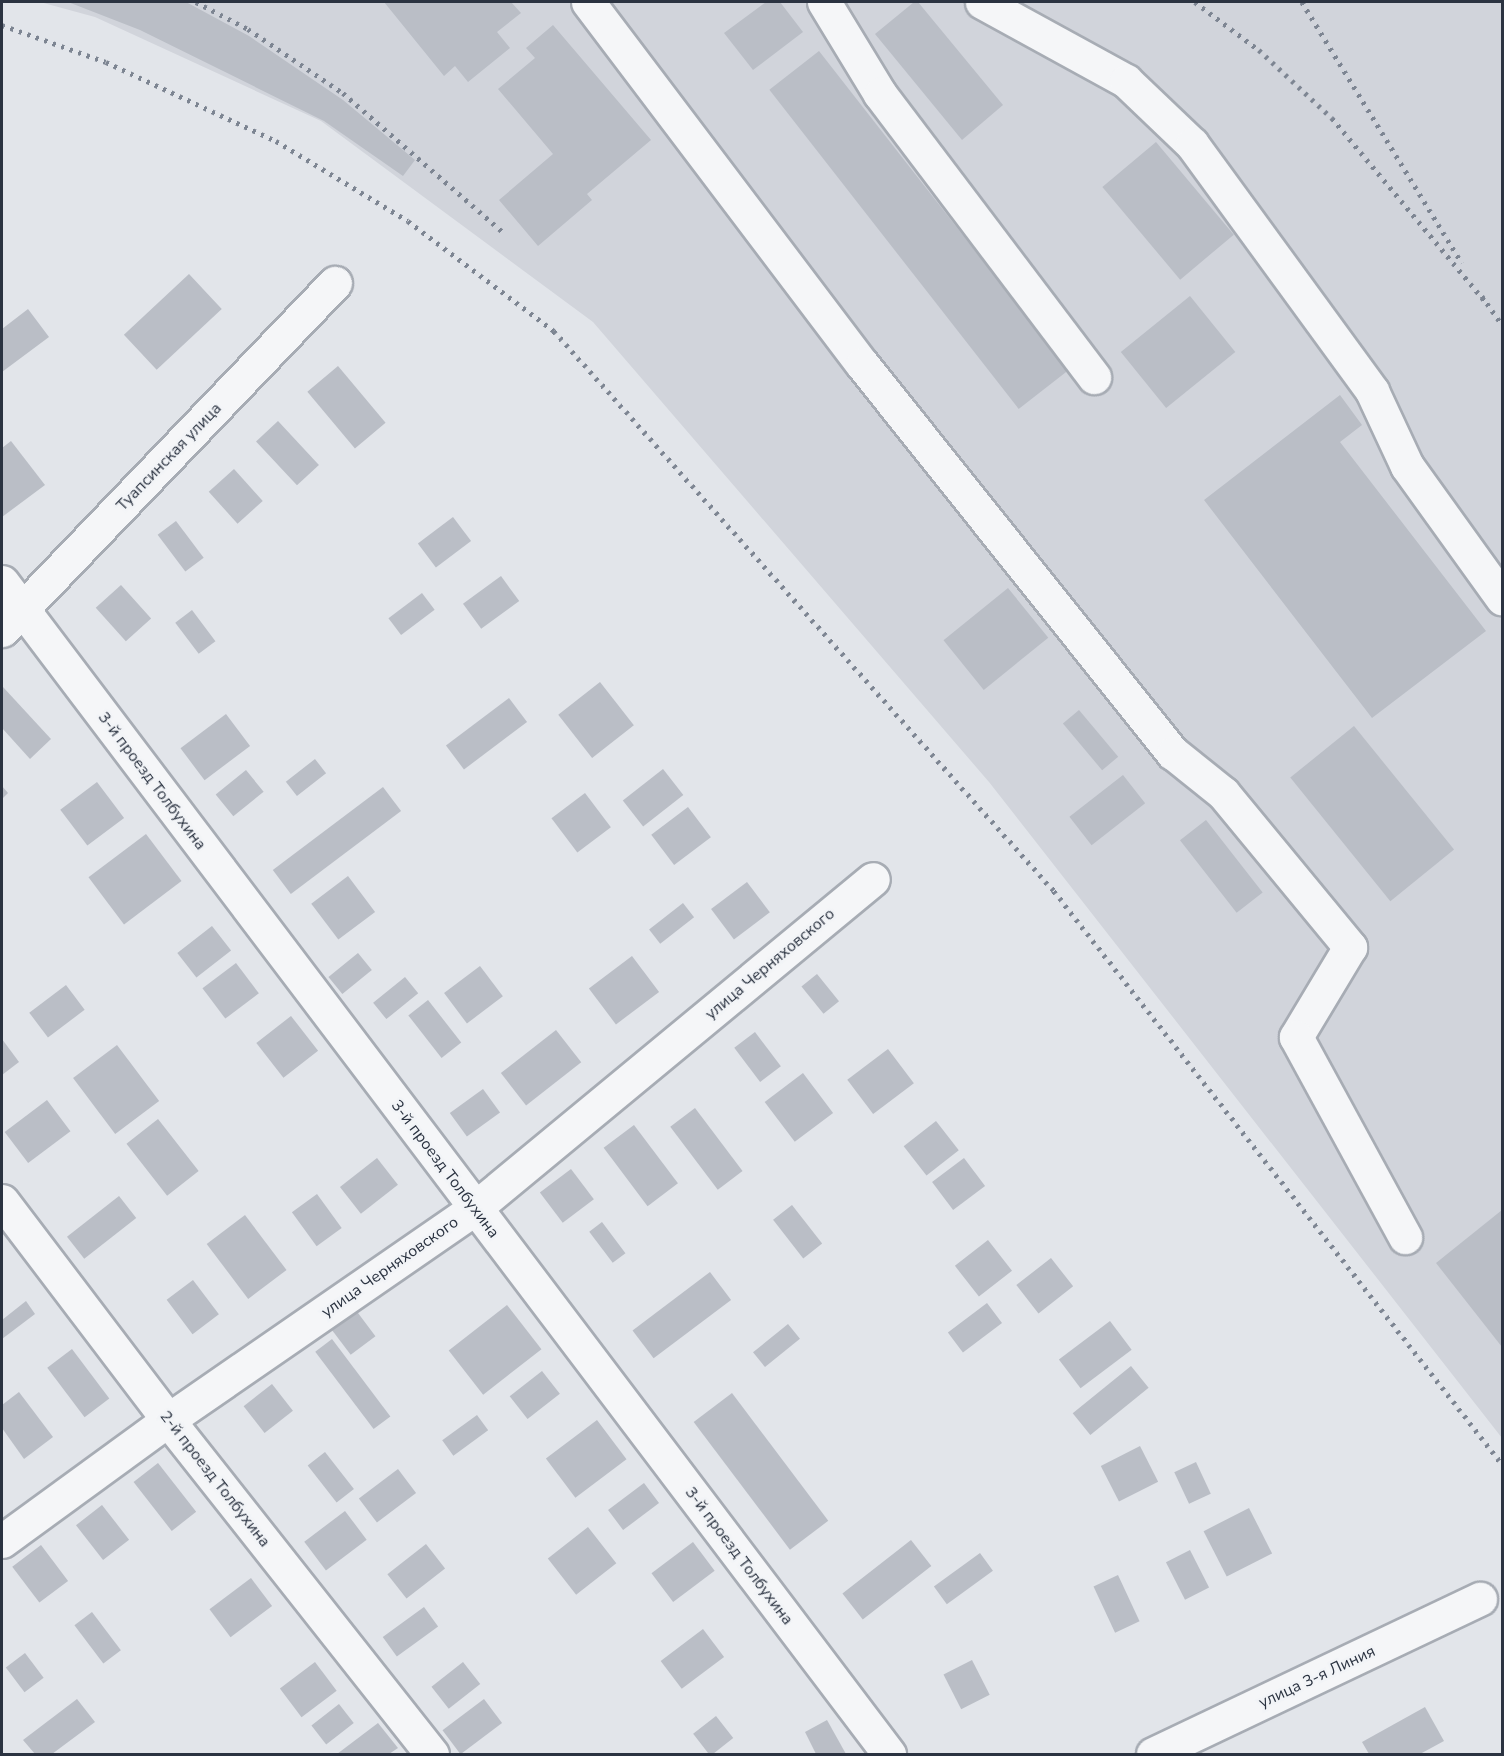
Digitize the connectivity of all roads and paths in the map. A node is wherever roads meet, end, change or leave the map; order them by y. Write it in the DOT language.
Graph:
graph roads {
  1 [pos="588,2"];
  2 [pos="824,2"];
  3 [pos="982,2"];
  4 [pos="335,283"];
  5 [pos="1094,377"];
  6 [pos="2,582"];
  7 [pos="1503,598"];
  8 [pos="12,620"];
  9 [pos="873,879"];
  10 [pos="2,1200"];
  11 [pos="475,1208"];
  12 [pos="1405,1237"];
  13 [pos="168,1420"];
  14 [pos="2,1541"];
  15 [pos="1480,1599"];
  16 [pos="432,1755"];
  17 [pos="889,1755"];
  18 [pos="1153,1755"];
  1 -- 12 [label="street"];
  2 -- 5 [label="street"];
  3 -- 7 [label="street"];
  4 -- 8 [label="street, Туапсинская улица"];
  6 -- 8 [label="street, 3-й проезд Толбухина"];
  8 -- 11 [label="street, 3-й проезд Толбухина"];
  9 -- 11 [label="street, улица Черняховского"];
  10 -- 13 [label="street, 2-й проезд Толбухина"];
  11 -- 13 [label="street, улица Черняховского"];
  11 -- 17 [label="street, 3-й проезд Толбухина"];
  13 -- 14 [label="street, улица Черняховского"];
  13 -- 16 [label="street, 2-й проезд Толбухина"];
  15 -- 18 [label="street, улица 3-я Линия"];
}
